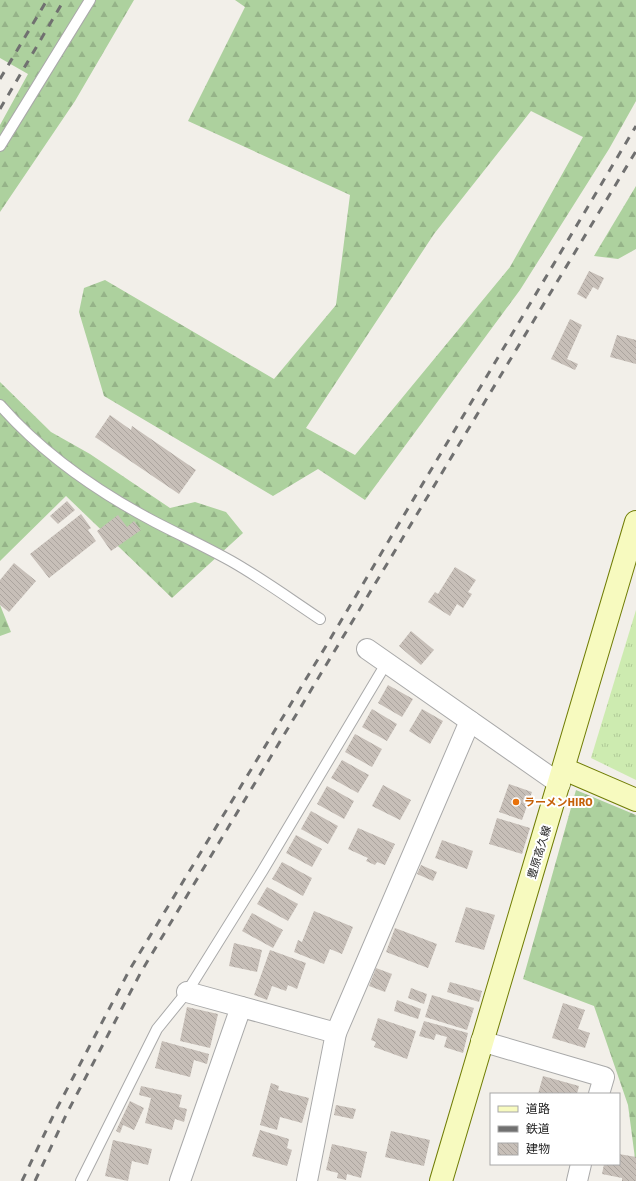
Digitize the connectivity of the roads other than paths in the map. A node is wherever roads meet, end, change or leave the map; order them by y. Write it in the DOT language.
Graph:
graph roads {
  1 [pos="90,0"];
  2 [pos="0,146"];
  3 [pos="0,406"];
  4 [pos="636,522"];
  5 [pos="320,619"];
  6 [pos="367,649"];
  7 [pos="387,662"];
  8 [pos="470,721"];
  9 [pos="562,776"];
  10 [pos="636,800"];
  11 [pos="188,992"];
  12 [pos="241,1007"];
  13 [pos="336,1033"];
  14 [pos="481,1041"];
  15 [pos="599,1093"];
  16 [pos="581,1165"];
  17 [pos="81,1181"];
  18 [pos="180,1181"];
  19 [pos="307,1181"];
  20 [pos="441,1181"];
  21 [pos="577,1181"];
  1 -- 2 [label="lane"];
  3 -- 5 [label="lane"];
  4 -- 9 [label="main road, 豊原高久線"];
  6 -- 7 [label="street"];
  7 -- 8 [label="street"];
  7 -- 11 [label="lane"];
  8 -- 9 [label="street"];
  8 -- 13 [label="street"];
  9 -- 10 [label="main road"];
  9 -- 14 [label="main road, 豊原高久線"];
  11 -- 12 [label="street"];
  11 -- 17 [label="lane"];
  12 -- 13 [label="street"];
  12 -- 18 [label="street"];
  13 -- 19 [label="street"];
  14 -- 15 [label="street"];
  14 -- 20 [label="main road, 豊原高久線"];
  16 -- 21 [label="street"];
}
